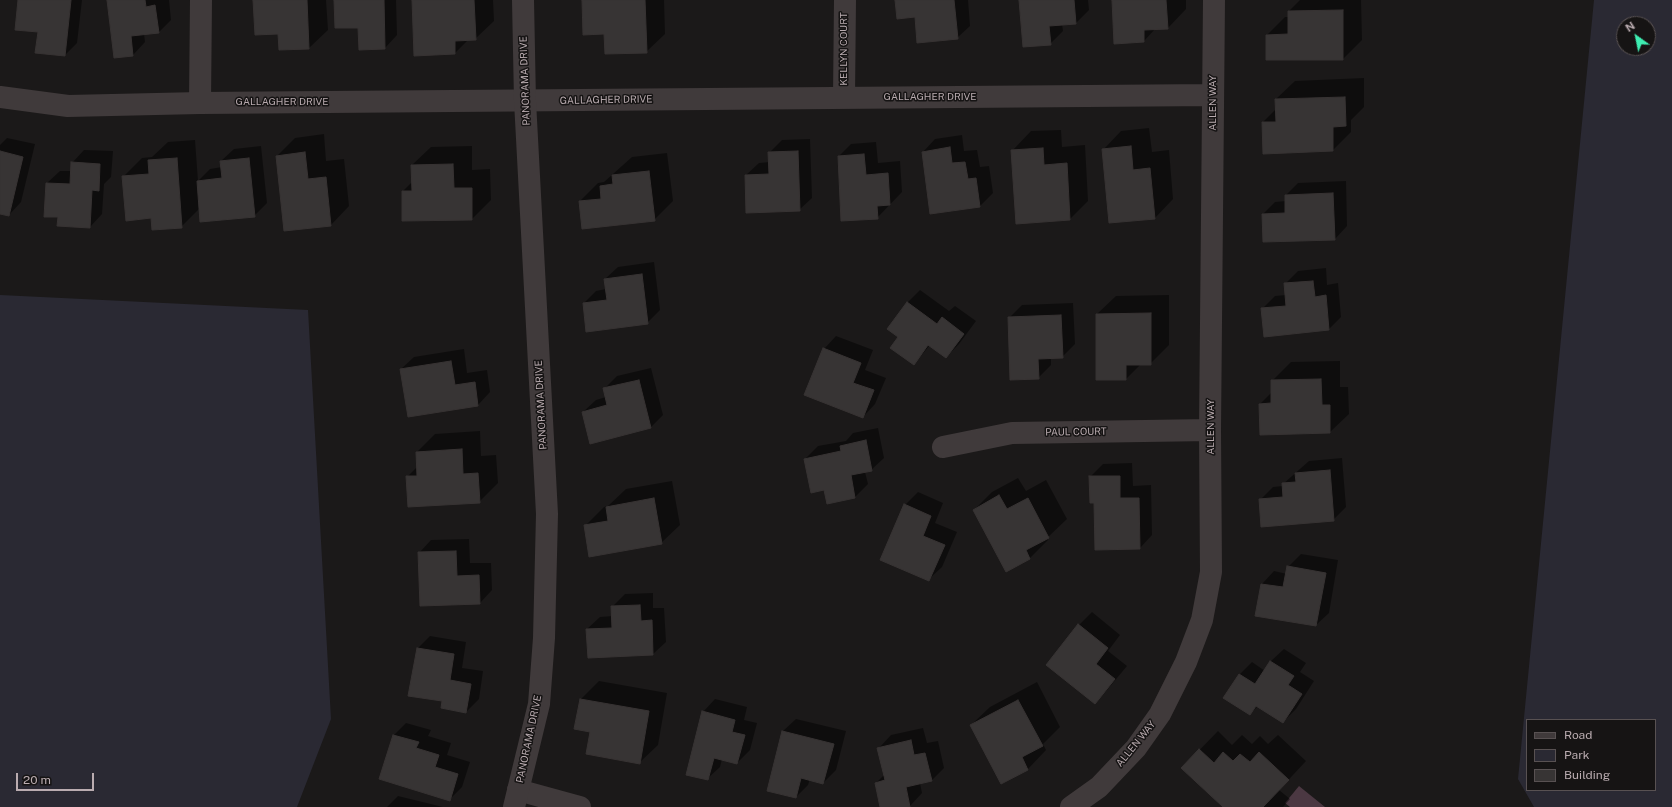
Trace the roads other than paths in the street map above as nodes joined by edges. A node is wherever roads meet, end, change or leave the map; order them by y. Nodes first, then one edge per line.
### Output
1 (201, 0) edge
2 (523, 0) edge
3 (844, 0) edge
4 (1214, 0) edge
5 (1213, 95) junction
6 (0, 97) edge
7 (844, 97) junction
8 (525, 101) junction
9 (200, 102) junction
10 (1210, 430) junction
11 (943, 446) dead end
12 (516, 798) edge
13 (580, 807) edge
14 (1071, 807) edge

1 - 9 street
2 - 8 street, PANORAMA DRIVE
3 - 7 street, KELLYN COURT
4 - 5 street, ALLEN WAY
5 - 7 street, GALLAGHER DRIVE
5 - 10 street, ALLEN WAY
6 - 9 street, GALLAGHER DRIVE
7 - 8 street, GALLAGHER DRIVE
8 - 9 street, GALLAGHER DRIVE
8 - 12 street, PANORAMA DRIVE
10 - 11 street, PAUL COURT
10 - 14 street, ALLEN WAY
12 - 13 street

